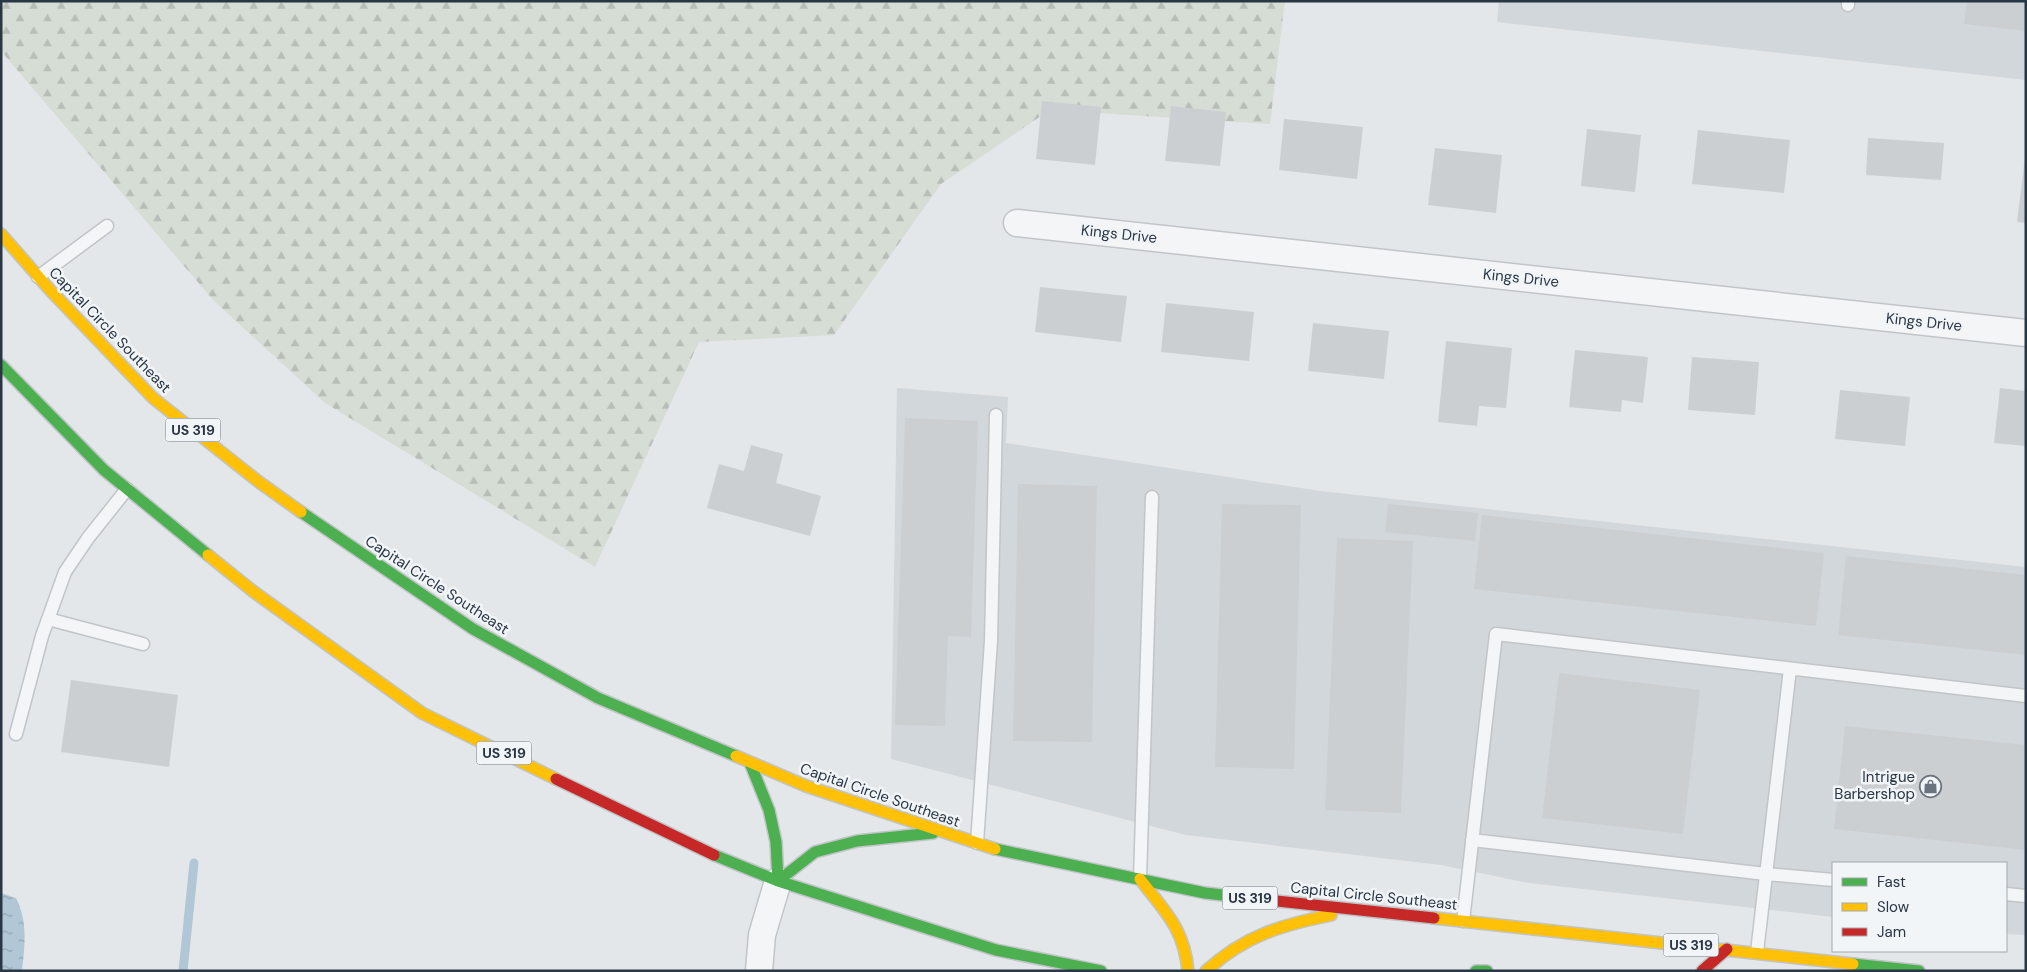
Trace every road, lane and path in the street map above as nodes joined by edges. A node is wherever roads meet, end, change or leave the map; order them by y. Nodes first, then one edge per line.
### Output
1 (1017, 223) dead end
2 (107, 226) dead end
3 (1, 234) edge
4 (38, 277) junction
5 (2026, 333) edge
6 (1, 364) edge
7 (996, 415) dead end
8 (127, 489) junction
9 (1152, 497) dead end
10 (48, 619) junction
11 (143, 644) dead end
12 (1790, 669) junction
13 (2026, 696) edge
14 (16, 734) dead end
15 (750, 763) junction
16 (942, 832) junction
17 (1472, 840) junction
18 (976, 844) junction
19 (1766, 874) junction
20 (1140, 879) junction
21 (1832, 880) edge
22 (778, 881) junction
23 (2007, 894) edge
24 (2026, 896) edge
25 (1362, 910) junction
26 (1463, 921) junction
27 (1727, 949) junction
28 (1757, 952) junction
29 (758, 971) edge
30 (1101, 971) edge
31 (1188, 971) edge
32 (1206, 971) edge
33 (1476, 971) edge
34 (1487, 971) edge
35 (1702, 971) edge
36 (1919, 971) edge

1 - 5 street, Kings Drive
2 - 4 lane
3 - 4 main road, Capital Circle Southeast / US 319
4 - 15 main road, Capital Circle Southeast / US 319
6 - 8 main road, US 319
7 - 18 lane
8 - 10 lane
8 - 22 main road, US 319
9 - 20 lane
10 - 11 lane
10 - 14 lane
12 - 13 lane
12 - 17 lane
12 - 19 lane
15 - 16 main road, Capital Circle Southeast / US 319
15 - 22 main road
16 - 18 main road, Capital Circle Southeast / US 319
16 - 22 main road
17 - 19 lane
17 - 26 lane
18 - 20 main road, Capital Circle Southeast / US 319
19 - 21 lane
19 - 28 lane
20 - 25 main road, Capital Circle Southeast / US 319
20 - 31 main road
22 - 29 street
22 - 30 main road, US 319
23 - 24 lane
25 - 26 main road, Capital Circle Southeast / US 319
25 - 32 main road
26 - 27 main road, Capital Circle Southeast / US 319
27 - 28 main road, Capital Circle Southeast / US 319
27 - 35 main road
28 - 36 main road, Capital Circle Southeast / US 319
33 - 34 main road

